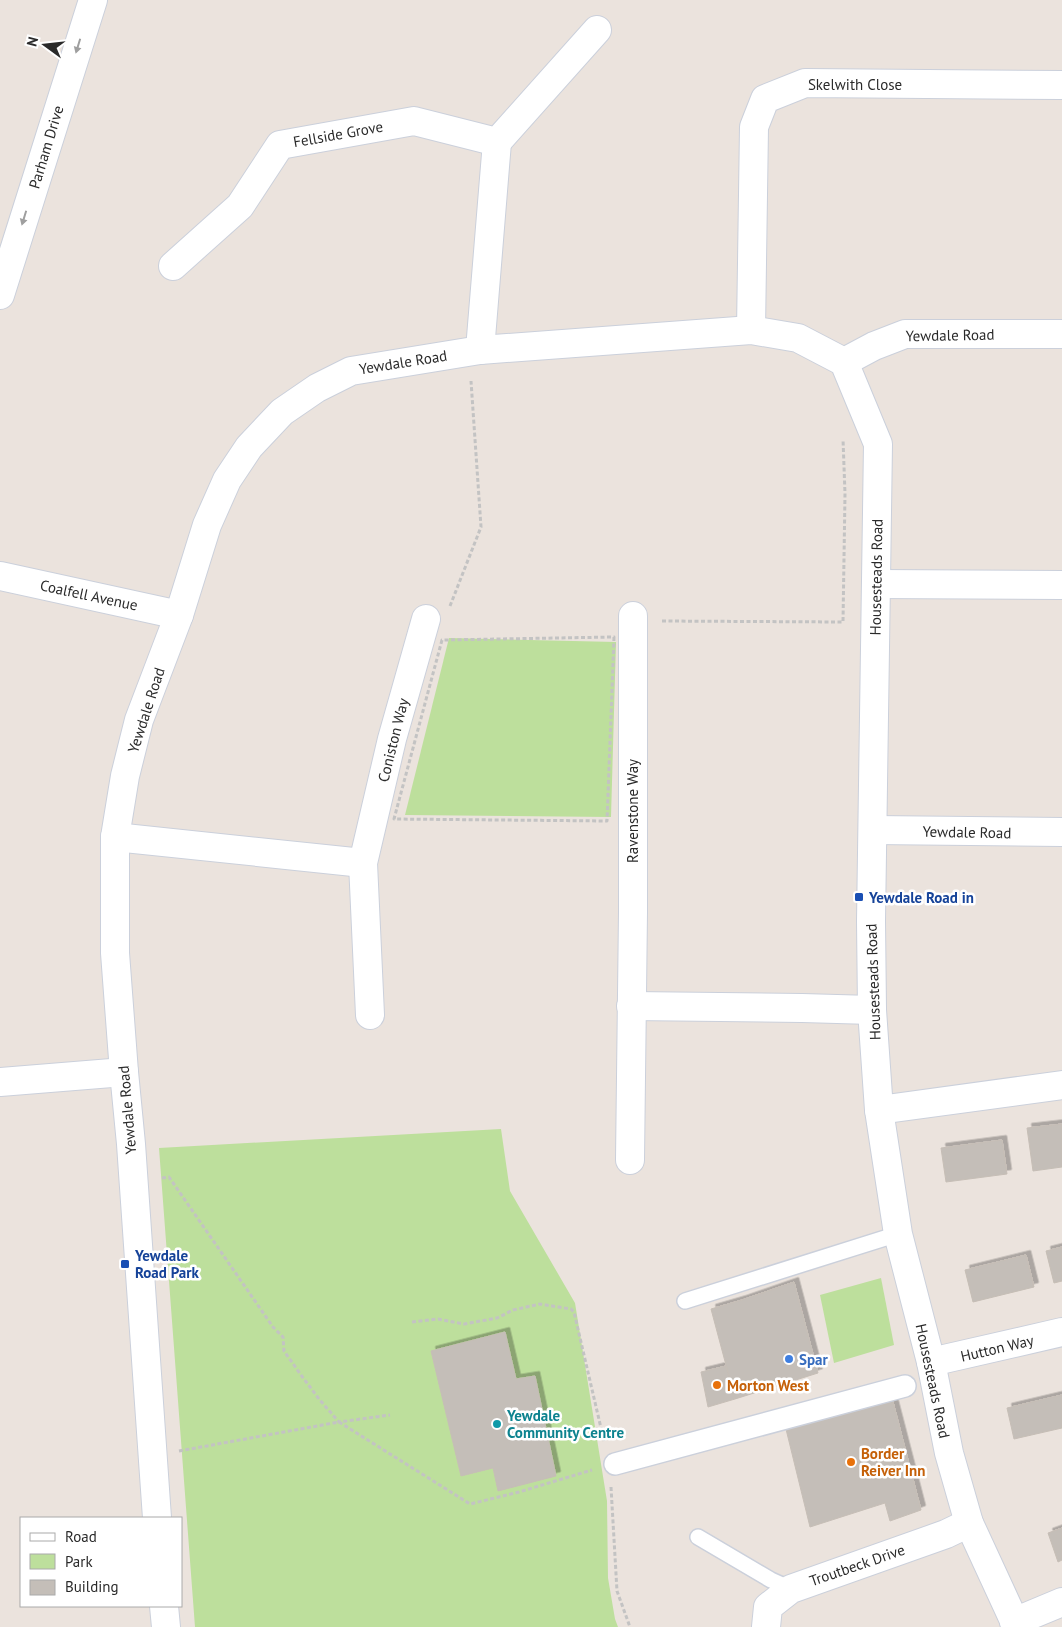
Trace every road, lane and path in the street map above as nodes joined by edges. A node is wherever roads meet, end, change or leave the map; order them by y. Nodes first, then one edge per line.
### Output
1 (93, 0) edge
2 (597, 30) dead end
3 (1062, 85) edge
4 (498, 142) junction
5 (173, 266) dead end
6 (0, 295) edge
7 (751, 330) junction
8 (1062, 334) edge
9 (480, 350) junction
10 (844, 362) junction
11 (480, 379) dead end
12 (843, 438) dead end
13 (0, 576) edge
14 (876, 584) junction
15 (1062, 585) edge
16 (178, 615) junction
17 (644, 618) joint
18 (439, 622) junction
19 (442, 640) junction
20 (873, 830) junction
21 (1062, 832) edge
22 (116, 837) junction
23 (363, 863) junction
24 (632, 1006) junction
25 (872, 1010) junction
26 (370, 1015) dead end
27 (124, 1072) junction
28 (0, 1082) edge
29 (1062, 1085) edge
30 (879, 1110) junction
31 (630, 1160) dead end
32 (158, 1178) dead end
33 (898, 1234) junction
34 (685, 1301) dead end
35 (412, 1322) dead end
36 (1062, 1332) edge
37 (931, 1362) junction
38 (905, 1386) dead end
39 (390, 1415) dead end
40 (339, 1422) junction
41 (178, 1451) dead end
42 (612, 1464) junction
43 (157, 1517) edge
44 (969, 1523) junction
45 (698, 1537) dead end
46 (791, 1589) junction
47 (1062, 1602) edge
48 (164, 1607) edge
49 (1015, 1624) edge
50 (166, 1627) edge
51 (630, 1627) edge
52 (766, 1627) edge

1 -> 6 street, Parham Drive
2 - 4 street
3 - 7 street, Skelwith Close
4 - 5 street, Fellside Grove
4 - 9 street
7 - 9 street, Yewdale Road
7 - 10 street
8 - 10 street, Yewdale Road
9 - 16 street, Yewdale Road
10 - 14 street, Housesteads Road
11 - 18 path
12 - 17 path
13 - 16 street, Coalfell Avenue
14 - 15 street
14 - 20 street, Housesteads Road
16 - 22 street, Yewdale Road
17 - 24 street, Ravenstone Way
18 - 19 path
18 - 23 street, Coniston Way
19 - 19 path
20 - 21 street, Yewdale Road
20 - 25 street, Housesteads Road
22 - 23 street
22 - 27 street, Yewdale Road
23 - 26 street, Coniston Way
24 - 25 street
24 - 31 street, Ravenstone Way
25 - 30 street, Housesteads Road
27 - 28 street
27 - 43 street, Yewdale Road
29 - 30 street
30 - 33 street, Housesteads Road
32 - 40 path
33 - 34 lane
33 - 37 street, Housesteads Road
35 - 42 path
36 - 37 street, Hutton Way
37 - 44 street, Housesteads Road
38 - 42 street
39 - 40 path
40 - 41 path
40 - 42 path
42 - 51 path
44 - 46 street, Troutbeck Drive
44 - 49 street, Housesteads Road
45 - 46 lane
46 - 52 street, Troutbeck Drive
47 - 49 street
48 - 50 street

